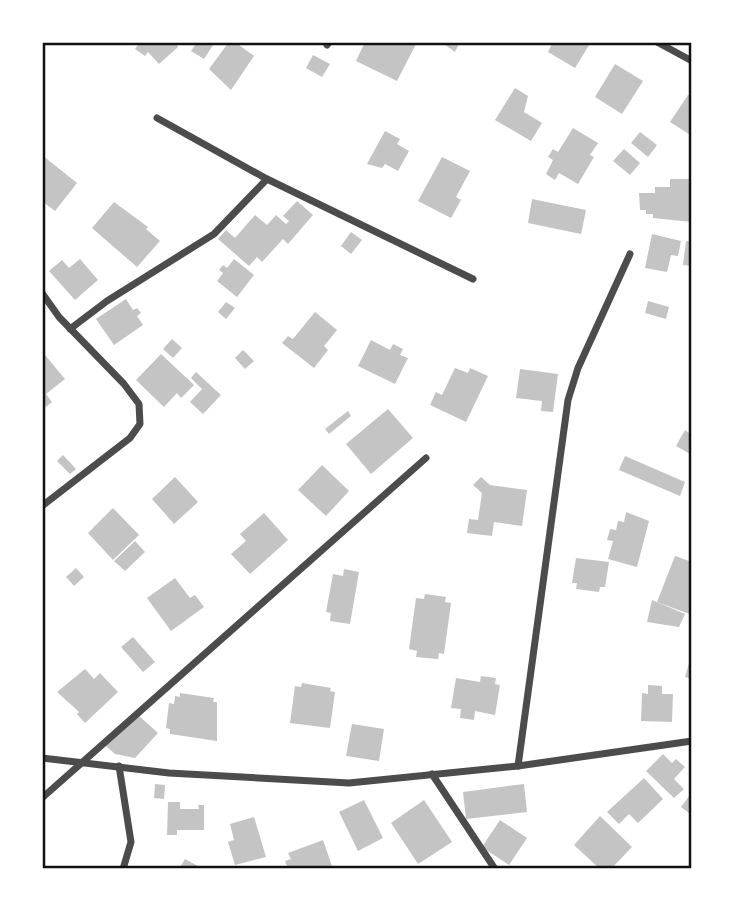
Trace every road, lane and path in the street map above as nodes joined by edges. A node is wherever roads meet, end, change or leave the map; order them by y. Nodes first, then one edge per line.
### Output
1 (657, 42) edge
2 (692, 61) edge
3 (157, 118) dead end
4 (267, 179) junction
5 (630, 254) dead end
6 (473, 279) dead end
7 (42, 293) edge
8 (70, 329) junction
9 (426, 458) dead end
10 (42, 506) edge
11 (692, 741) edge
12 (42, 758) edge
13 (78, 764) junction
14 (518, 765) junction
15 (119, 766) junction
16 (432, 774) junction
17 (42, 798) edge
18 (123, 869) edge
19 (495, 869) edge

1 - 2 street
3 - 4 street
4 - 6 street
4 - 8 street
5 - 14 street
7 - 8 street
8 - 10 street
9 - 13 street
11 - 14 street
12 - 13 street
13 - 15 street
13 - 17 street
14 - 16 street
15 - 16 street
15 - 18 street
16 - 19 street

